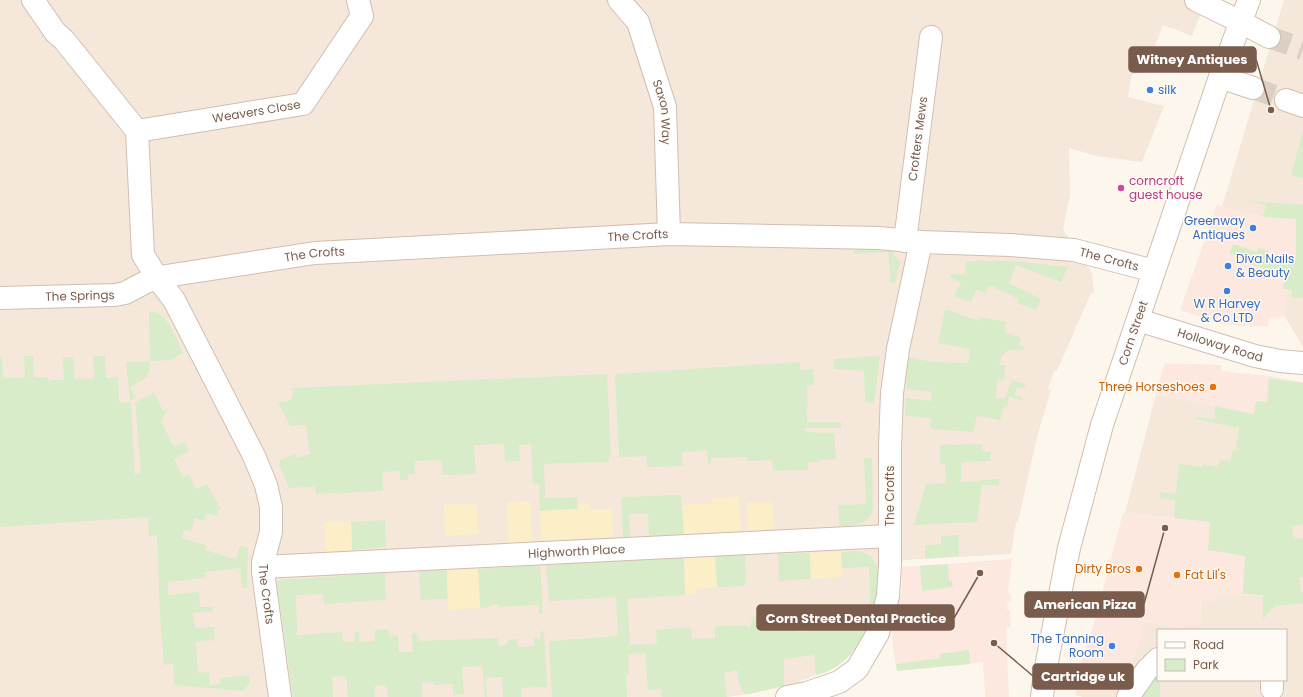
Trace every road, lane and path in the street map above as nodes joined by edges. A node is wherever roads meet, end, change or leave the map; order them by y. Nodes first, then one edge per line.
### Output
1 (33, 0) edge
2 (358, 0) edge
3 (619, 0) edge
4 (1196, 0) edge
5 (1249, 0) edge
6 (1241, 22) junction
7 (931, 37) dead end
8 (1270, 37) tunnel mouth
9 (1220, 77) junction
10 (1253, 88) tunnel mouth
11 (137, 131) junction
12 (670, 234) junction
13 (913, 241) junction
14 (1154, 271) junction
15 (158, 279) junction
16 (0, 298) edge
17 (1138, 320) junction
18 (1303, 363) edge
19 (890, 536) junction
20 (263, 567) junction
21 (1157, 660) edge
22 (841, 690) edge
23 (280, 697) edge
24 (787, 697) edge
25 (1042, 697) edge
26 (1128, 697) edge

1 - 11 street
2 - 11 street, Weavers Close
3 - 12 street, Saxon Way
4 - 6 street
5 - 6 street, Corn Street
6 - 8 street
6 - 9 street, Corn Street
7 - 13 street, Crofters Mews
9 - 10 street
9 - 14 street, Corn Street
11 - 15 street
12 - 13 street, The Crofts
12 - 15 street, The Crofts
13 - 14 street, The Crofts
13 - 19 street, The Crofts
14 - 17 street, Corn Street
15 - 16 street, The Springs
15 - 20 street, The Crofts
17 - 18 street, Holloway Road
17 - 25 street, Corn Street
19 - 20 street, Highworth Place
19 - 22 street, The Crofts
20 - 23 street, The Crofts
21 - 26 street
22 - 24 street, The Crofts

